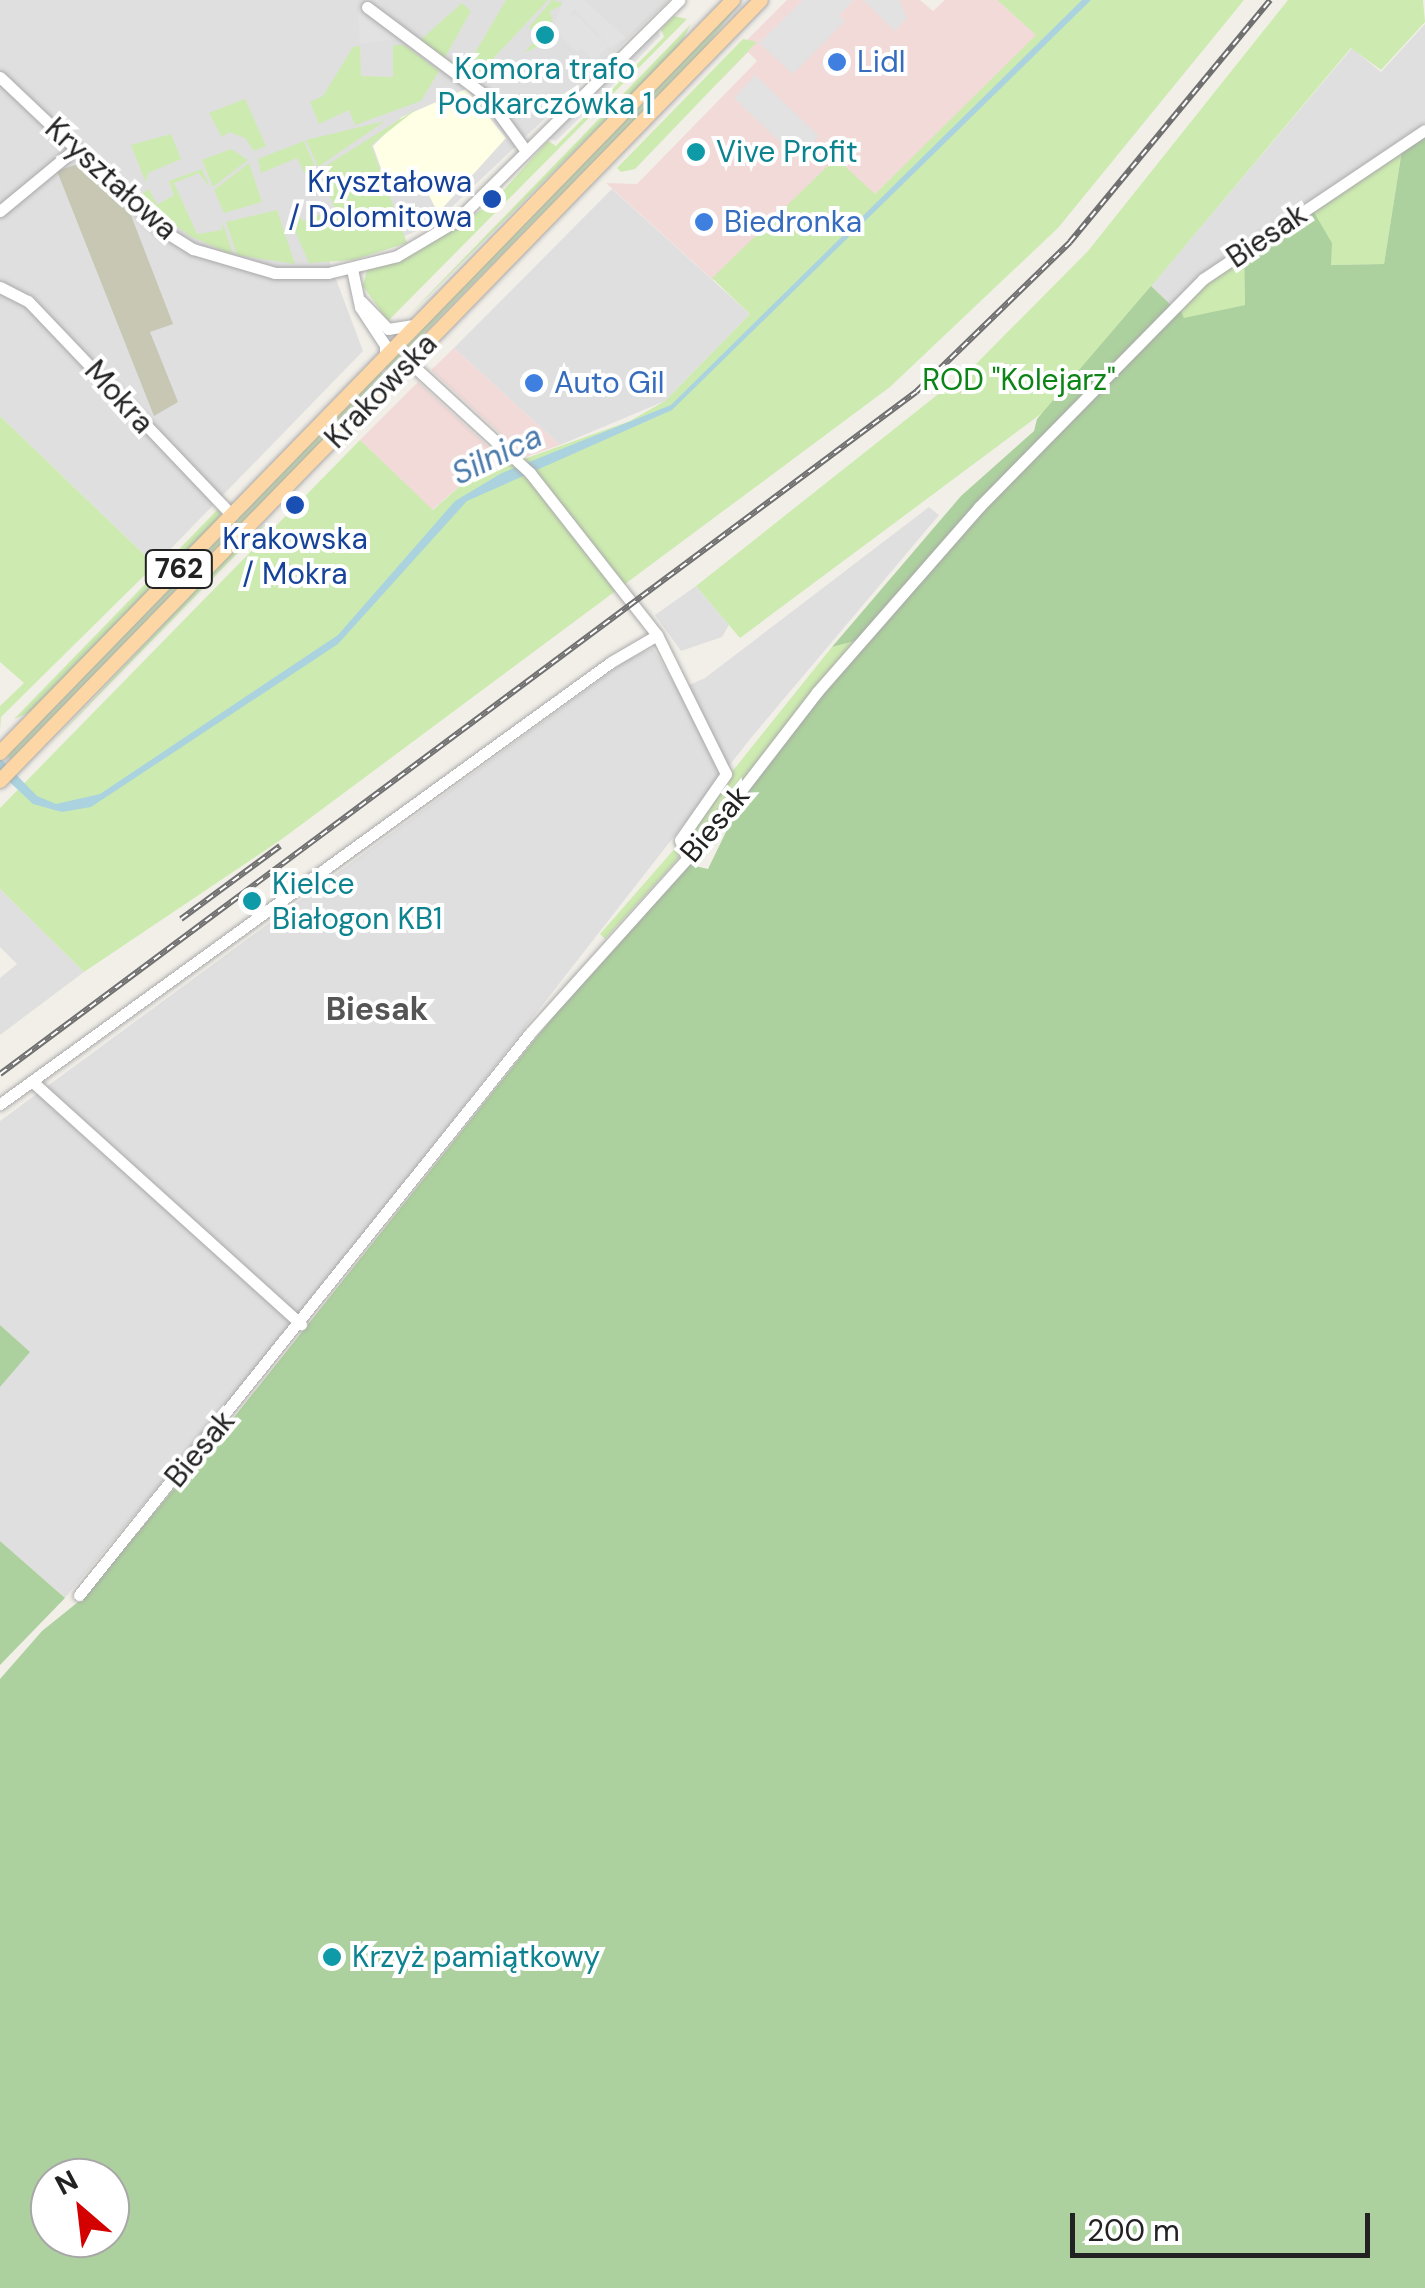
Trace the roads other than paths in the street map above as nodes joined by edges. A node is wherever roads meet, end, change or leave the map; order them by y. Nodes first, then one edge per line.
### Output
1 (679, 0) edge
2 (734, 0) edge
3 (761, 0) edge
4 (367, 6) dead end
5 (0, 77) edge
6 (1425, 130) edge
7 (75, 149) junction
8 (526, 152) junction
9 (0, 211) edge
10 (352, 269) junction
11 (0, 287) edge
12 (358, 298) junction
13 (419, 323) junction
14 (385, 358) junction
15 (409, 362) junction
16 (232, 515) junction
17 (658, 636) junction
18 (1, 752) edge
19 (0, 781) edge
20 (687, 858) junction
21 (34, 1082) junction
22 (0, 1104) edge
23 (301, 1324) junction
24 (78, 1595) dead end

1 - 8 street, Kryształowa
2 - 13 main road, Krakowska / 762
3 - 15 main road, Krakowska / 762
4 - 8 street
5 - 7 street, Kryształowa
6 - 20 street, Biesak
7 - 9 street
7 - 10 street, Kryształowa
8 - 10 street, Kryształowa
10 - 12 street
11 - 16 street, Mokra
12 - 13 street
12 - 14 street
13 - 14 main road, Krakowska / 762
14 - 16 main road, Krakowska / 762
15 - 17 street
15 - 19 main road, Krakowska / 762
16 - 18 main road, Krakowska / 762
17 - 20 street
17 - 21 street
20 - 23 street, Biesak
21 - 22 street
21 - 23 street
23 - 24 street, Biesak

